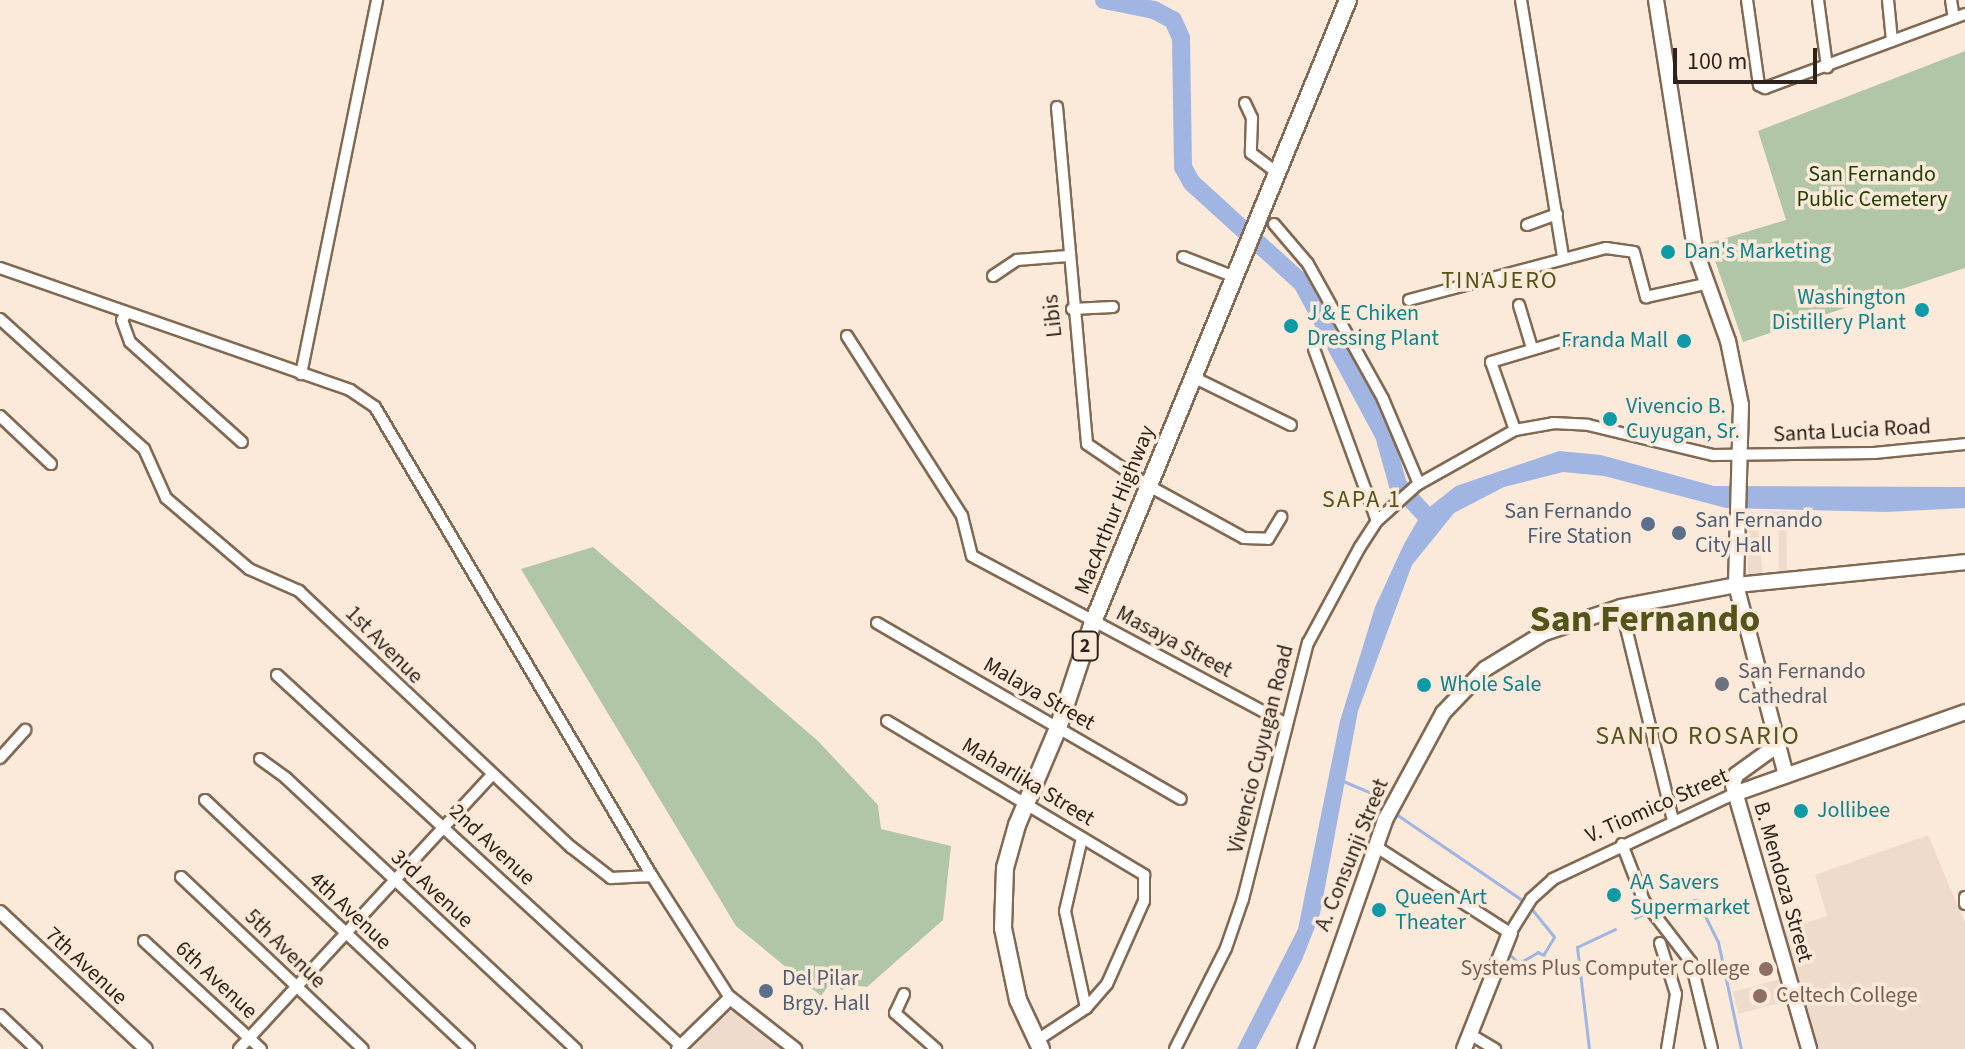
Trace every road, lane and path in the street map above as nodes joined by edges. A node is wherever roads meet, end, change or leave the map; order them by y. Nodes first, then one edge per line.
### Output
1 (377, 0) edge
2 (1348, 0) edge
3 (1521, 0) edge
4 (1656, 0) edge
5 (1747, 0) edge
6 (1818, 0) edge
7 (1888, 0) edge
8 (1951, 0) edge
9 (1960, 16) edge
10 (1892, 41) junction
11 (1827, 67) junction
12 (1245, 103) dead end
13 (1057, 107) dead end
14 (1276, 172) junction
15 (1557, 214) junction
16 (1274, 224) dead end
17 (1527, 225) dead end
18 (1068, 256) junction
19 (1563, 256) junction
20 (1183, 257) dead end
21 (0, 268) edge
22 (993, 276) dead end
23 (1235, 277) junction
24 (1705, 284) junction
25 (1409, 300) dead end
26 (1519, 305) dead end
27 (1113, 307) dead end
28 (1072, 309) junction
29 (126, 314) junction
30 (0, 319) edge
31 (847, 336) dead end
32 (1565, 340) dead end
33 (1532, 348) junction
34 (1314, 349) dead end
35 (301, 374) junction
36 (1193, 377) junction
37 (0, 416) edge
38 (1291, 425) dead end
39 (1515, 430) junction
40 (242, 442) dead end
41 (1965, 444) edge
42 (1741, 455) junction
43 (51, 464) dead end
44 (1418, 484) junction
45 (1149, 486) junction
46 (1281, 517) dead end
47 (1377, 521) junction
48 (1965, 562) edge
49 (1736, 585) junction
50 (1621, 607) junction
51 (1093, 622) junction
52 (877, 623) dead end
53 (277, 675) dead end
54 (1965, 712) edge
55 (887, 721) dead end
56 (1286, 724) junction
57 (1058, 728) junction
58 (25, 730) dead end
59 (1776, 746) junction
60 (0, 758) edge
61 (260, 759) dead end
62 (1786, 775) junction
63 (491, 776) junction
64 (1734, 794) junction
65 (1181, 799) dead end
66 (205, 800) dead end
67 (1025, 803) junction
68 (1673, 821) junction
69 (443, 827) junction
70 (1082, 838) junction
71 (1622, 844) junction
72 (1375, 846) junction
73 (652, 876) junction
74 (181, 877) dead end
75 (394, 882) junction
76 (1965, 897) edge
77 (1965, 904) edge
78 (0, 912) edge
79 (1510, 933) junction
80 (344, 934) junction
81 (144, 941) dead end
82 (1660, 943) dead end
83 (296, 987) junction
84 (1699, 990) junction
85 (904, 994) dead end
86 (1676, 994) junction
87 (730, 998) junction
88 (1086, 1008) junction
89 (0, 1015) edge
90 (1473, 1036) junction
91 (249, 1038) junction
92 (1038, 1045) edge
93 (679, 1048) edge
94 (36, 1049) edge
95 (146, 1049) edge
96 (239, 1049) edge
97 (261, 1049) edge
98 (363, 1049) edge
99 (469, 1049) edge
100 (576, 1049) edge
101 (795, 1049) edge
102 (936, 1049) edge
103 (1175, 1049) edge
104 (1305, 1049) edge
105 (1464, 1049) edge
106 (1495, 1049) edge
107 (1667, 1049) edge
108 (1712, 1049) edge
109 (1809, 1049) edge

1 - 35 street
2 - 14 highway, MacArthur Highway / 2
3 - 15 street
4 - 24 main road
5 - 11 street
6 - 11 street
7 - 10 street
8 - 9 street
9 - 10 street
10 - 11 street
12 - 14 street
13 - 18 street, Libis
14 - 23 highway, MacArthur Highway / 2
15 - 17 street
15 - 19 street
16 - 44 street
18 - 22 street
18 - 28 street, Libis
19 - 24 street
19 - 25 street
20 - 23 street
21 - 29 street
23 - 36 highway, MacArthur Highway / 2
24 - 42 main road
26 - 33 street
27 - 28 street
28 - 45 street, Libis
29 - 35 street
29 - 40 street
30 - 63 street, 1st Avenue
31 - 51 street, Masaya Street
32 - 33 street
33 - 39 street
34 - 47 street
35 - 73 street
36 - 38 street
36 - 45 highway, MacArthur Highway / 2
37 - 43 street
39 - 42 street, Vivencio Cuyugan Road
39 - 44 street, Vivencio Cuyugan Road
41 - 42 street, Santa Lucia Road
42 - 49 main road
44 - 47 street, Vivencio Cuyugan Road
45 - 46 street, Libis
45 - 51 highway, MacArthur Highway / 2
47 - 56 street, Vivencio Cuyugan Road
48 - 49 main road, A. Consunji Street
49 - 50 main road, A. Consunji Street
49 - 59 main road
50 - 68 street
50 - 72 main road, A. Consunji Street
51 - 56 street, Masaya Street
51 - 57 highway, MacArthur Highway / 2
52 - 57 street, Malaya Street
53 - 69 street, 2nd Avenue
54 - 62 main road, V. Tiomico Street
55 - 67 street, Maharlika Street
56 - 103 street, Vivencio Cuyugan Road
57 - 65 street, Malaya Street
57 - 67 highway, MacArthur Highway / 2
58 - 60 street
59 - 62 main road
59 - 64 main road, B. Mendoza Street
61 - 75 street, 3rd Avenue
62 - 64 main road, V. Tiomico Street
63 - 69 street
63 - 73 street, 1st Avenue
64 - 68 street, V. Tiomico Street
64 - 109 main road, B. Mendoza Street
66 - 80 street, 4th Avenue
67 - 70 street, Maharlika Street
67 - 92 highway, MacArthur Highway / 2
68 - 71 street, V. Tiomico Street
69 - 75 street
69 - 93 street, 2nd Avenue
70 - 88 street
70 - 88 street, Maharlika Street
71 - 79 street, V. Tiomico Street
71 - 84 street
72 - 79 street
72 - 104 main road, A. Consunji Street
73 - 87 street
74 - 83 street, 5th Avenue
75 - 80 street
75 - 100 street, 3rd Avenue
76 - 77 street
78 - 95 street, 7th Avenue
79 - 90 main road, V. Tiomico Street
80 - 83 street
80 - 99 street, 4th Avenue
81 - 91 street, 6th Avenue
82 - 86 street
83 - 91 street
83 - 98 street, 5th Avenue
84 - 86 street
84 - 108 street
85 - 102 street
86 - 107 street
87 - 93 street
87 - 101 street
88 - 92 street
89 - 94 street
90 - 105 main road, V. Tiomico Street
90 - 106 street
91 - 96 street
91 - 97 street, 6th Avenue

